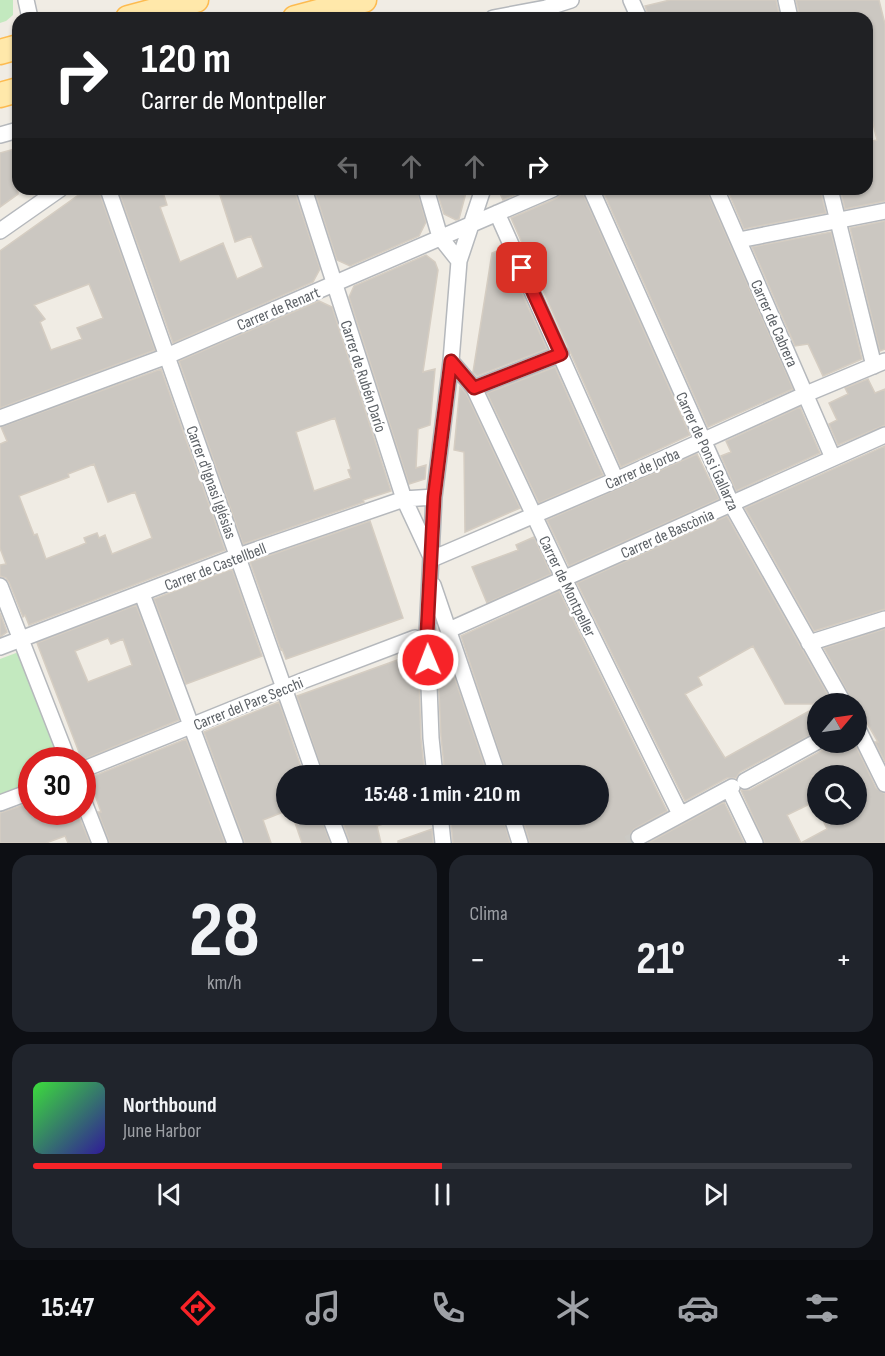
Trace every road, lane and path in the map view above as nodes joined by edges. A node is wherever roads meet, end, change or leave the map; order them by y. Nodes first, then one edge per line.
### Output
1 (196, 0) edge
2 (364, 0) edge
3 (571, 0) edge
4 (151, 12) edge
5 (318, 12) edge
6 (543, 12) edge
7 (51, 195) edge
8 (110, 195) edge
9 (306, 195) edge
10 (428, 195) edge
11 (481, 195) edge
12 (539, 195) edge
13 (594, 195) edge
14 (719, 195) edge
15 (832, 195) edge
16 (885, 211) edge
17 (497, 213) junction
18 (838, 220) junction
19 (473, 223) junction
20 (0, 231) edge
21 (440, 237) junction
22 (739, 240) junction
23 (459, 261) junction
24 (334, 283) junction
25 (561, 354) junction
26 (167, 356) junction
27 (451, 361) junction
28 (879, 364) edge
29 (474, 388) junction
30 (807, 394) junction
31 (0, 418) edge
32 (885, 435) edge
33 (703, 441) junction
34 (833, 458) junction
35 (616, 480) junction
36 (434, 497) junction
37 (404, 499) junction
38 (732, 505) junction
39 (535, 515) junction
40 (238, 556) junction
41 (432, 559) junction
42 (430, 579) junction
43 (564, 579) junction
44 (0, 585) edge
45 (142, 594) junction
46 (885, 619) edge
47 (449, 630) junction
48 (415, 638) dead end
49 (20, 639) junction
50 (809, 644) junction
51 (0, 647) edge
52 (284, 688) junction
53 (838, 693) edge
54 (192, 727) junction
55 (63, 747) edge
56 (807, 747) edge
57 (867, 747) edge
58 (96, 765) edge
59 (311, 765) edge
60 (434, 765) edge
61 (494, 765) edge
62 (885, 784) edge
63 (735, 786) junction
64 (18, 796) edge
65 (0, 803) edge
66 (680, 814) junction
67 (93, 825) edge
68 (333, 825) edge
69 (440, 825) edge
70 (514, 825) edge
71 (643, 838) edge
72 (441, 842) edge
73 (100, 843) edge
74 (235, 843) edge
75 (340, 843) edge
76 (520, 843) edge
77 (755, 843) edge

1 - 4 main road
2 - 5 main road
3 - 6 street
7 - 20 street
8 - 26 street, Carrer d'Ignasi Iglésias
9 - 24 street, Carrer de Rubén Darío
10 - 21 street
11 - 19 street
12 - 17 street, Carrer de Renart
13 - 33 street, Carrer de Pons i Gallarza
14 - 22 street, Carrer de Cabrera
15 - 18 street
16 - 18 street
17 - 19 street, Carrer de Renart
17 - 25 street
18 - 22 street
18 - 28 street
19 - 21 street, Carrer de Renart
19 - 23 street
21 - 23 street
21 - 24 street, Carrer de Renart
22 - 30 street, Carrer de Cabrera
23 - 27 street
24 - 26 street, Carrer de Renart
24 - 37 street, Carrer de Rubén Darío
25 - 29 street
25 - 35 street
26 - 31 street, Carrer de Renart
26 - 40 street, Carrer d'Ignasi Iglésias
27 - 29 street, Carrer de Montpeller
27 - 36 street
28 - 30 street, Carrer de Jorba
29 - 39 street, Carrer de Montpeller
30 - 33 street, Carrer de Jorba
30 - 34 street, Carrer de Cabrera
32 - 34 street, Carrer de Bascònia
33 - 35 street, Carrer de Jorba
33 - 38 street, Carrer de Pons i Gallarza
34 - 38 street, Carrer de Bascònia
35 - 39 street, Carrer de Jorba
36 - 37 street, Carrer de Castellbell
36 - 41 street
37 - 40 street, Carrer de Castellbell
37 - 41 street, Carrer de Rubén Darío
38 - 43 street, Carrer de Bascònia
38 - 50 street, Carrer de Pons i Gallarza
39 - 41 street, Carrer de Jorba
39 - 43 street, Carrer de Montpeller
40 - 45 street, Carrer de Castellbell
40 - 52 street, Carrer d'Ignasi Iglésias
41 - 42 street
42 - 47 street
42 - 60 street
43 - 47 street, Carrer de Bascònia
43 - 66 street, Carrer de Montpeller
44 - 49 street
45 - 49 street, Carrer de Castellbell
45 - 54 street
46 - 50 street
47 - 61 street
48 - 52 street, Carrer del Pare Secchi
49 - 51 street, Carrer de Castellbell
49 - 55 street
50 - 53 street, Carrer de Pons i Gallarza
52 - 54 street, Carrer del Pare Secchi
52 - 59 street, Carrer d'Ignasi Iglésias
54 - 58 street, Carrer del Pare Secchi
54 - 74 street
56 - 63 street
57 - 62 street
63 - 66 street
63 - 77 street
64 - 65 street
66 - 71 street
67 - 73 street
68 - 75 street
69 - 72 street
70 - 76 street

